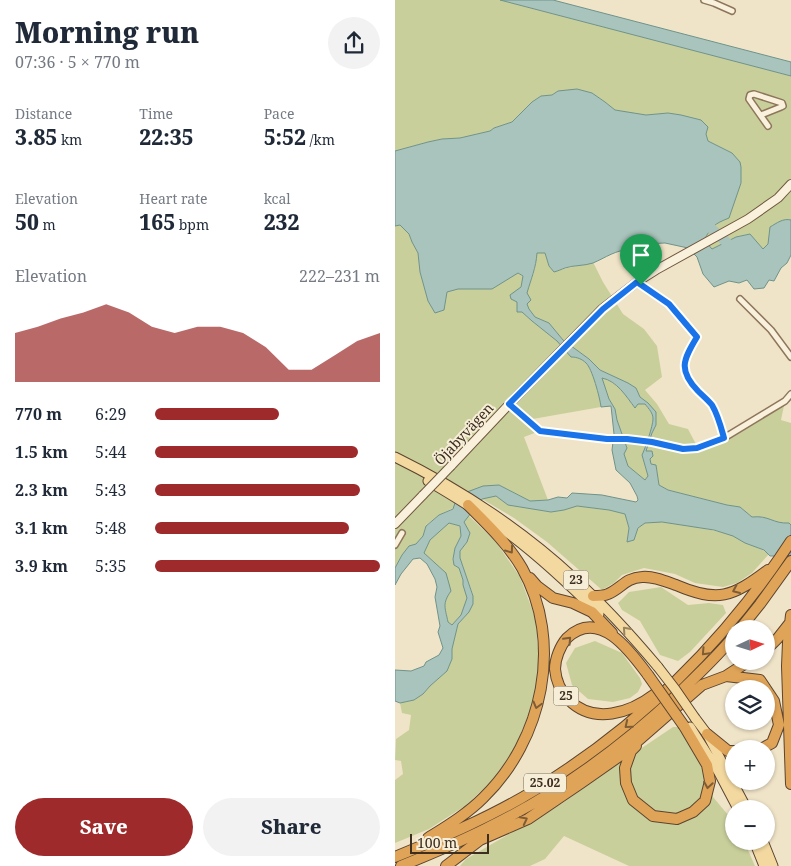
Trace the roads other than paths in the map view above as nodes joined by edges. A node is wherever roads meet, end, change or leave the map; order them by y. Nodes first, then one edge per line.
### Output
1 (704, 0) edge
2 (714, 1) edge
3 (733, 11) dead end
4 (761, 115) junction
5 (768, 126) dead end
6 (791, 184) edge
7 (637, 282) junction
8 (740, 299) dead end
9 (791, 357) edge
10 (791, 394) edge
11 (509, 404) junction
12 (724, 438) junction
13 (395, 457) edge
14 (395, 463) edge
15 (458, 495) junction
16 (468, 505) joint
17 (479, 511) junction
18 (395, 524) edge
19 (401, 532) dead end
20 (791, 541) edge
21 (395, 545) edge
22 (778, 561) junction
23 (791, 561) edge
24 (523, 570) junction
25 (593, 596) junction
26 (790, 619) edge
27 (747, 620) edge
28 (775, 641) edge
29 (623, 643) junction
30 (725, 646) edge
31 (735, 670) edge
32 (652, 671) junction
33 (726, 676) junction
34 (760, 680) edge
35 (677, 681) junction
36 (775, 706) edge
37 (688, 724) junction
38 (707, 734) junction
39 (645, 735) junction
40 (773, 740) edge
41 (725, 748) edge
42 (704, 749) joint
43 (791, 784) edge
44 (733, 800) edge
45 (742, 800) edge
46 (758, 850) edge
47 (767, 850) edge
48 (395, 857) edge
49 (401, 866) edge
50 (446, 866) edge
51 (764, 866) edge
52 (773, 866) edge

1 - 2 street
2 - 3 street
4 - 4 street
4 - 5 street
6 - 7 street, Öjabyvägen
7 - 11 street, Öjabyvägen
7 - 12 street
8 - 9 street
10 - 12 street
11 - 12 street
11 - 18 street, Öjabyvägen, bridge
13 - 15 main road, 23
14 - 15 main road, 23
15 - 16 main road, 23
15 - 17 main road, 23
16 - 17 highway
17 -> 24 highway
17 - 25 main road, 23
17 - 29 main road, 23
19 - 21 street
20 - 22 highway, 25
22 -> 25 highway
22 -> 35 highway, 25
23 - 27 highway
24 - 29 highway
24 -> 48 highway
32 -> 25 main road, 23
26 - 28 highway
26 - 43 highway
29 - 32 highway
35 -> 29 highway, 25
30 - 49 highway, 25.02
31 - 33 highway
32 - 37 highway, bridge
32 - 37 main road
33 - 34 highway
33 - 39 highway
35 -> 48 highway, 25.02
36 - 40 highway
37 - 38 main road
37 -> 39 highway
37 - 42 highway
38 - 41 highway
38 - 45 main road
50 -> 39 highway
42 - 44 main road
46 - 51 main road
47 - 52 main road

